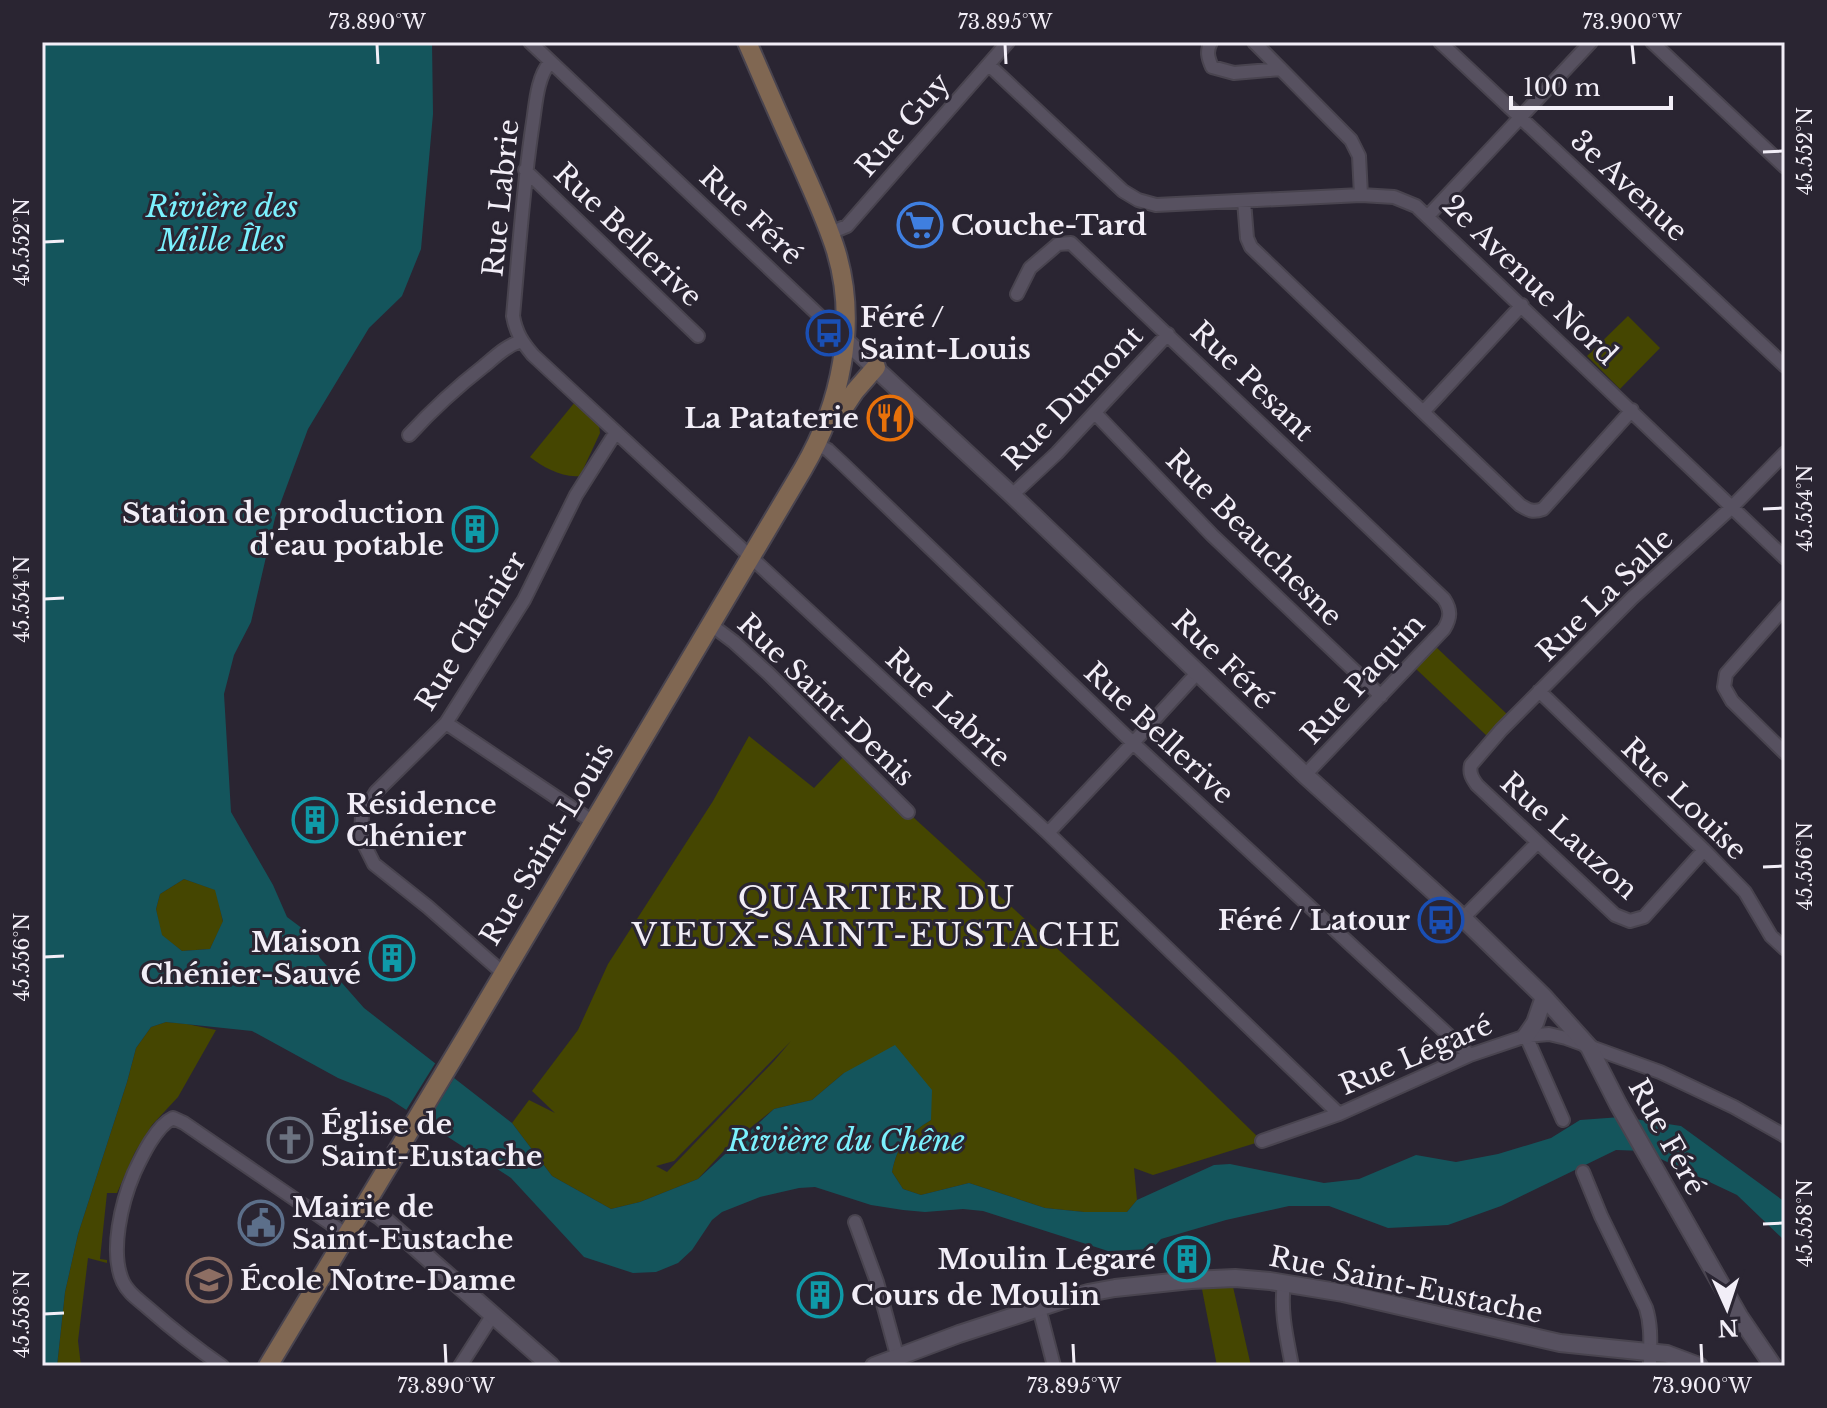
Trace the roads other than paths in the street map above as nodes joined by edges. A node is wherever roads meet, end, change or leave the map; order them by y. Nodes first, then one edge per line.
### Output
1 (530, 42) edge
2 (747, 42) edge
3 (1008, 42) edge
4 (1211, 42) edge
5 (1254, 42) edge
6 (1440, 42) edge
7 (1591, 42) edge
8 (1652, 42) edge
9 (550, 62) junction
10 (989, 65) junction
11 (1281, 69) junction
12 (1519, 117) junction
13 (1785, 167) edge
14 (525, 170) junction
15 (1361, 195) junction
16 (1244, 201) junction
17 (1428, 216) junction
18 (830, 233) junction
19 (1017, 294) dead end
20 (1522, 305) junction
21 (1168, 334) junction
22 (698, 336) dead end
23 (844, 339) junction
24 (521, 341) junction
25 (1785, 366) edge
26 (876, 367) junction
27 (1632, 410) junction
28 (1424, 411) junction
29 (1095, 413) junction
30 (827, 420) junction
31 (616, 432) junction
32 (409, 435) dead end
33 (816, 444) junction
34 (1785, 453) edge
35 (1012, 495) junction
36 (1731, 508) junction
37 (750, 556) junction
38 (1785, 558) edge
39 (1785, 607) edge
40 (1450, 614) joint
41 (710, 624) junction
42 (1198, 672) junction
43 (1539, 691) junction
44 (1381, 696) junction
45 (446, 723) junction
46 (1133, 743) junction
47 (1785, 753) edge
48 (1305, 775) junction
49 (1472, 778) joint
50 (908, 812) dead end
51 (593, 822) junction
52 (1048, 833) junction
53 (1537, 843) junction
54 (1704, 850) junction
55 (1463, 918) junction
56 (1785, 949) edge
57 (503, 973) junction
58 (1544, 997) junction
59 (1526, 1036) junction
60 (1589, 1047) junction
61 (1470, 1055) junction
62 (1339, 1114) junction
63 (1563, 1120) dead end
64 (1785, 1136) edge
65 (1262, 1141) dead end
66 (1583, 1172) dead end
67 (364, 1206) junction
68 (855, 1222) dead end
69 (347, 1235) junction
70 (1284, 1283) junction
71 (1039, 1308) junction
72 (492, 1316) junction
73 (898, 1359) junction
74 (1650, 1359) edge
75 (222, 1366) edge
76 (268, 1366) edge
77 (460, 1366) edge
78 (551, 1366) edge
79 (874, 1366) edge
80 (1054, 1366) edge
81 (1292, 1366) edge
82 (1699, 1366) edge
83 (1773, 1366) edge

1 - 9 street, Rue Féré
2 - 18 main road, Rue Saint-Louis
3 - 10 street, Rue Guy
4 - 11 street
5 - 11 street
6 - 12 street, 3e Avenue
7 - 12 street
8 - 13 street
9 - 14 street, Rue Labrie
9 - 23 street, Rue Féré
10 - 16 street, 2e Avenue Nord
10 - 18 street, Rue Guy
11 - 15 street
12 - 17 street
12 - 25 street, 3e Avenue
14 - 22 street, Rue Bellerive
14 - 24 street, Rue Labrie
15 - 16 street, 2e Avenue Nord
15 - 17 street, 2e Avenue Nord
16 - 28 street
17 - 20 street, 2e Avenue Nord
18 - 23 main road, Rue Saint-Louis
19 - 21 street, Rue Pesant
20 - 27 street, 2e Avenue Nord
20 - 28 street
21 - 29 street, Rue Dumont
21 - 40 street, Rue Pesant
23 - 26 street, Rue Féré
23 - 30 main road, Rue Saint-Louis
24 - 31 street, Rue Labrie
24 - 32 street
26 - 30 main road
26 - 35 street, Rue Féré
27 - 28 street
27 - 36 street, 2e Avenue Nord
29 - 35 street, Rue Dumont
29 - 44 street, Rue Beauchesne
30 - 33 main road, Rue Saint-Louis
31 - 37 street, Rue Labrie
31 - 45 street, Rue Chénier
33 - 37 main road, Rue Saint-Louis
33 - 46 street, Rue Bellerive
34 - 36 street, Rue La Salle
35 - 42 street, Rue Féré
36 - 38 street, 2e Avenue Nord
36 - 43 street, Rue La Salle
37 - 41 main road, Rue Saint-Louis
37 - 52 street, Rue Labrie
39 - 47 street
40 - 44 street, Rue Paquin
41 - 50 street, Rue Saint-Denis
41 - 51 main road, Rue Saint-Louis
42 - 46 street
42 - 48 street, Rue Féré
43 - 49 street, Rue La Salle
43 - 54 street, Rue Louise
44 - 48 street, Rue Paquin
45 - 51 street
45 - 57 street, Rue Chénier
46 - 52 street
46 - 61 street, Rue Bellerive
48 - 55 street, Rue Féré
49 - 53 street, Rue Lauzon
51 - 57 main road, Rue Saint-Louis
52 - 62 street, Rue Labrie
53 - 54 street, Rue Lauzon
53 - 55 street
54 - 56 street, Rue Louise
55 - 58 street, Rue Féré
57 - 67 main road, Rue Saint-Louis
58 - 59 street
58 - 60 street, Rue Féré
59 - 60 street, Rue Légaré
59 - 61 street, Rue Légaré
59 - 63 street
60 - 64 street, Rue Légaré
60 - 83 street, Rue Féré
61 - 62 street, Rue Légaré
62 - 65 street, Rue Légaré
66 - 74 street
67 - 69 main road, Rue Saint-Louis
67 - 72 street
68 - 73 street
69 - 75 street
69 - 76 main road, Rue Saint-Louis
70 - 71 street, Rue Saint-Eustache
70 - 74 street, Rue Saint-Eustache
70 - 81 street
71 - 73 street, Rue Saint-Eustache
71 - 80 street
72 - 77 street
72 - 78 street
73 - 79 street, Rue Saint-Eustache
74 - 82 street, Rue Saint-Eustache

